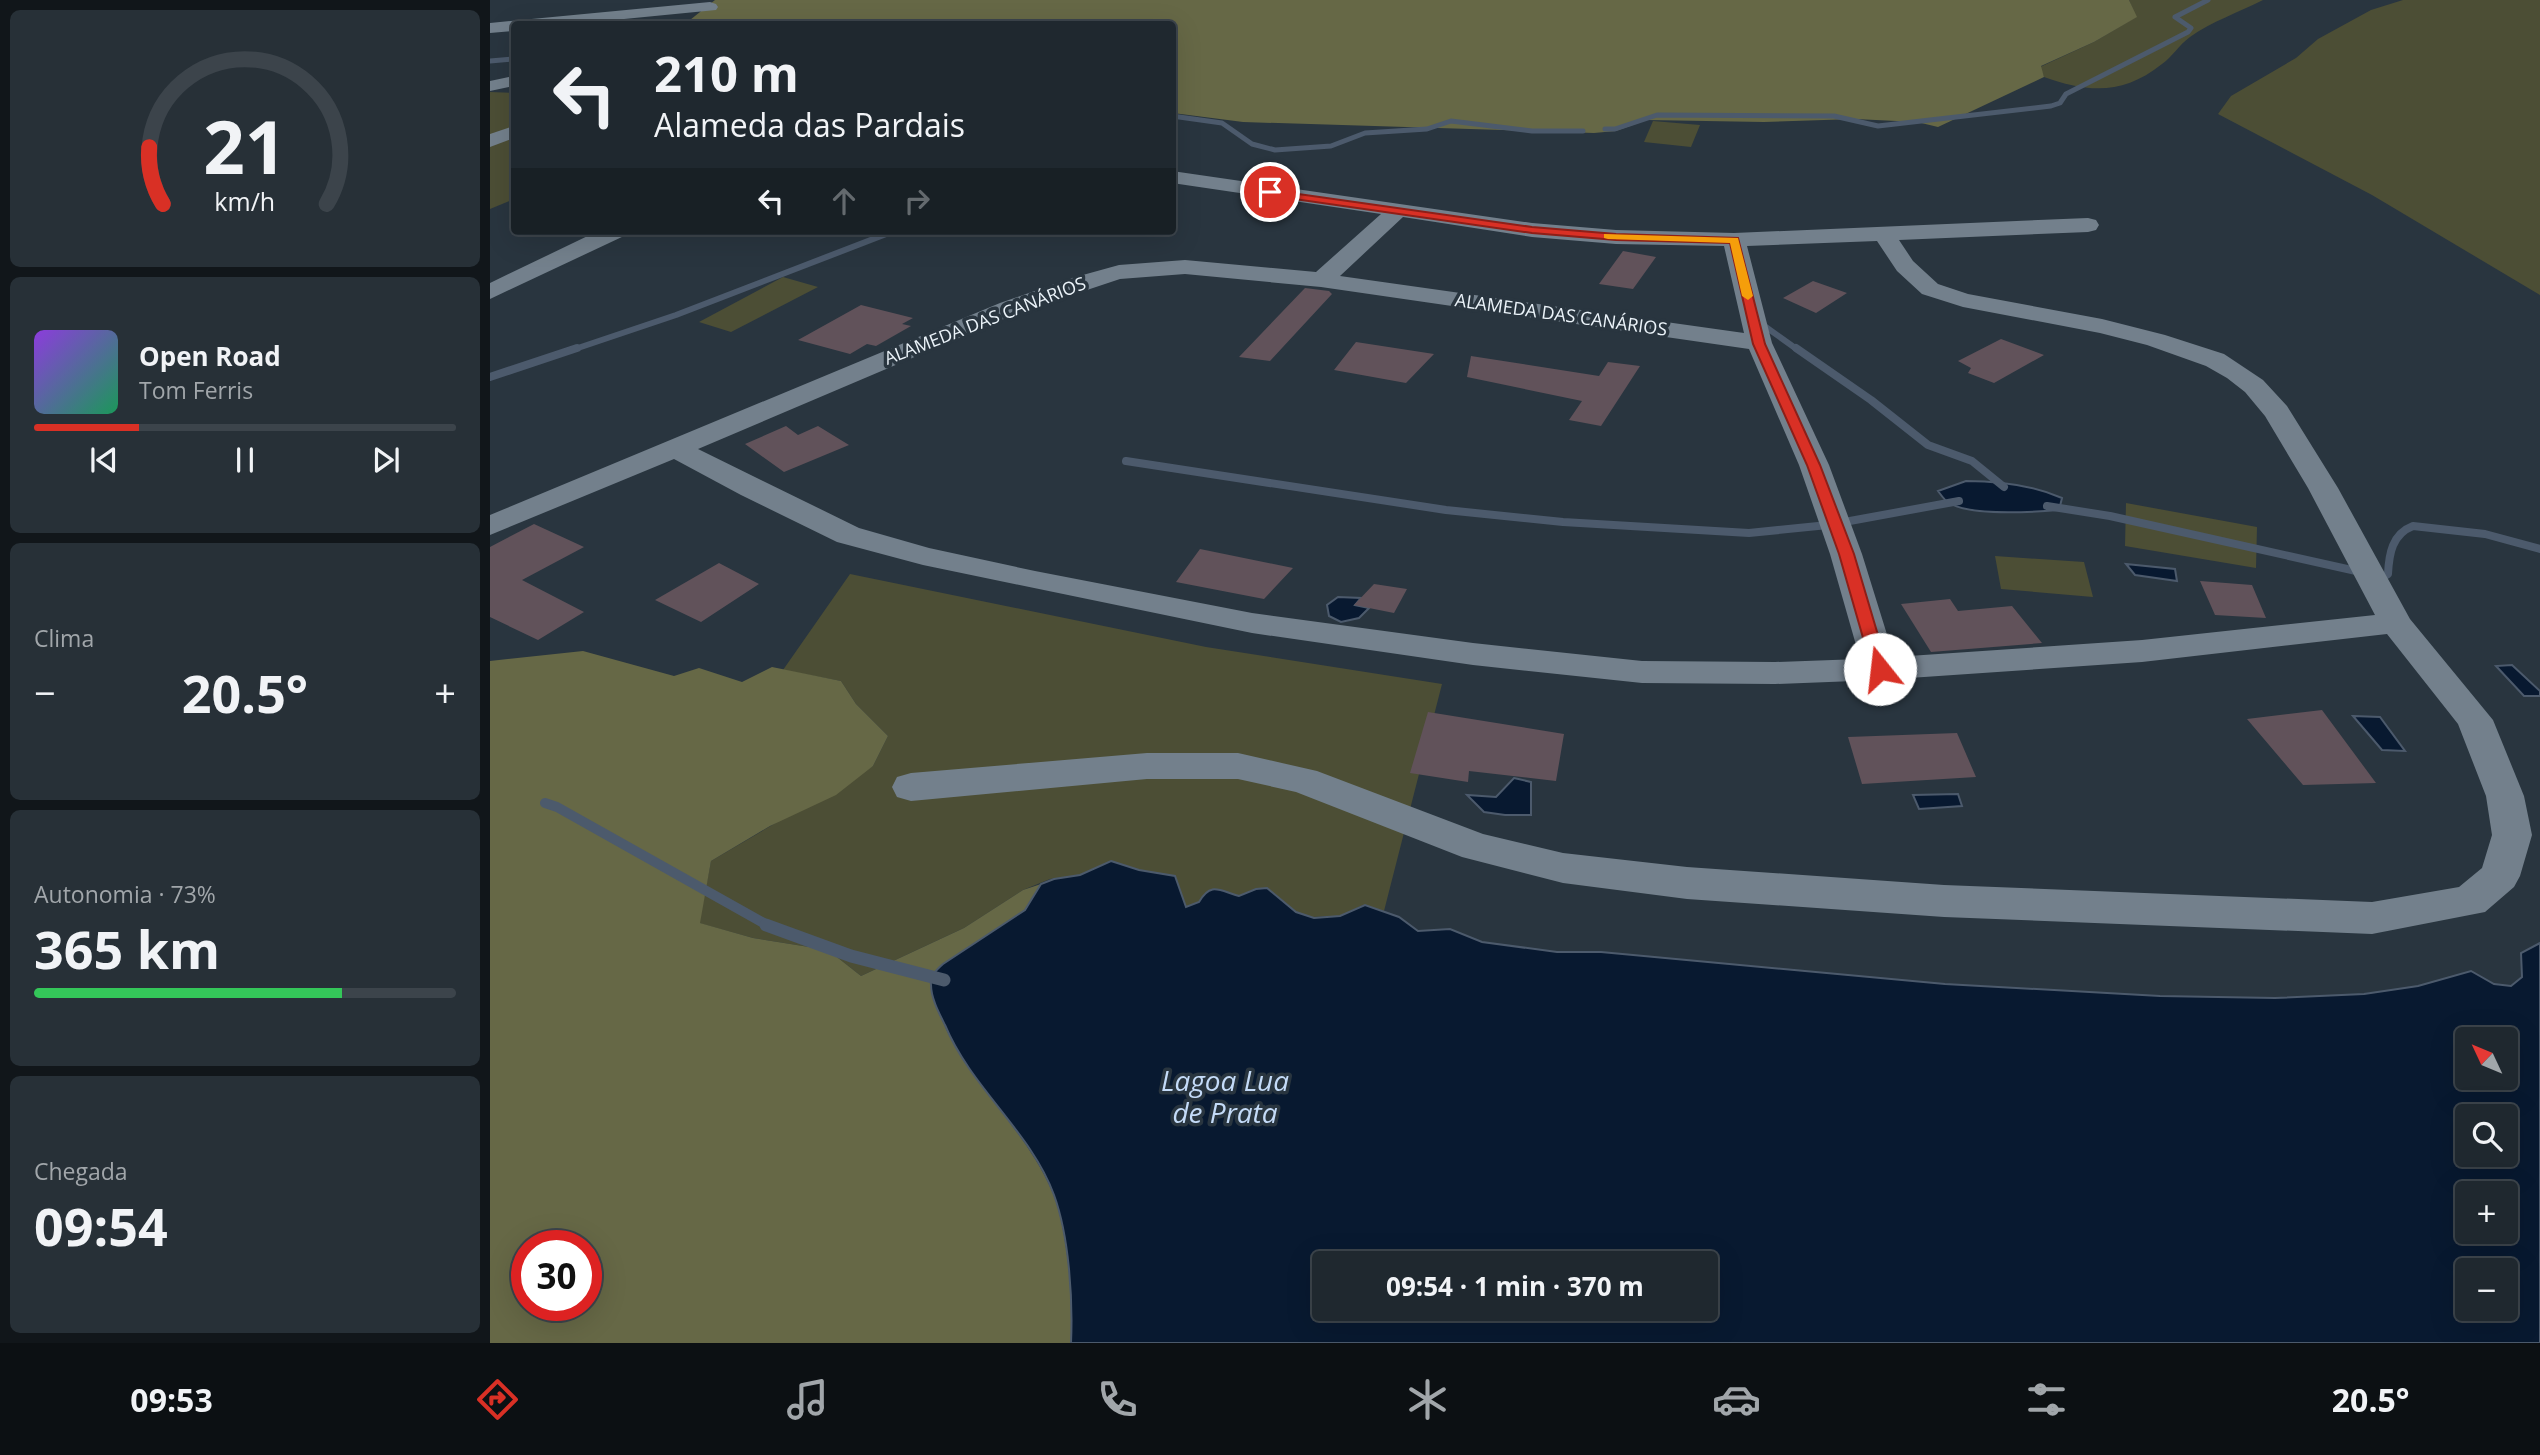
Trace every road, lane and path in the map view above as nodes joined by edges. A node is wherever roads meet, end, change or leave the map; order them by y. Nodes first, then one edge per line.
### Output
1 (715, 3) edge
2 (553, 21) edge
3 (689, 21) edge
4 (511, 26) edge
5 (490, 28) edge
6 (490, 80) edge
7 (511, 81) edge
8 (511, 82) edge
9 (490, 86) edge
10 (511, 133) edge
11 (490, 141) edge
12 (1176, 178) edge
13 (1396, 212) junction
14 (2088, 225) dead end
15 (1883, 233) junction
16 (608, 235) edge
17 (1734, 240) junction
18 (1321, 280) junction
19 (490, 292) edge
20 (1759, 344) junction
21 (676, 449) junction
22 (490, 526) edge
23 (2396, 623) junction
24 (1880, 669) junction
25 (911, 787) dead end

1 - 2 street
1 - 3 street
4 - 5 street
6 - 7 street
8 - 9 street
10 - 11 street
12 - 13 street
13 - 17 street
13 - 18 street
14 - 15 street
15 - 17 street
15 - 23 street
16 - 19 street
17 - 20 street
18 - 20 street, ALAMEDA DAS CANÁRIOS
18 - 21 street, ALAMEDA DAS CANÁRIOS
20 - 24 street
21 - 22 street, ALAMEDA DAS CANÁRIOS
21 - 24 street
23 - 24 street
23 - 25 street

